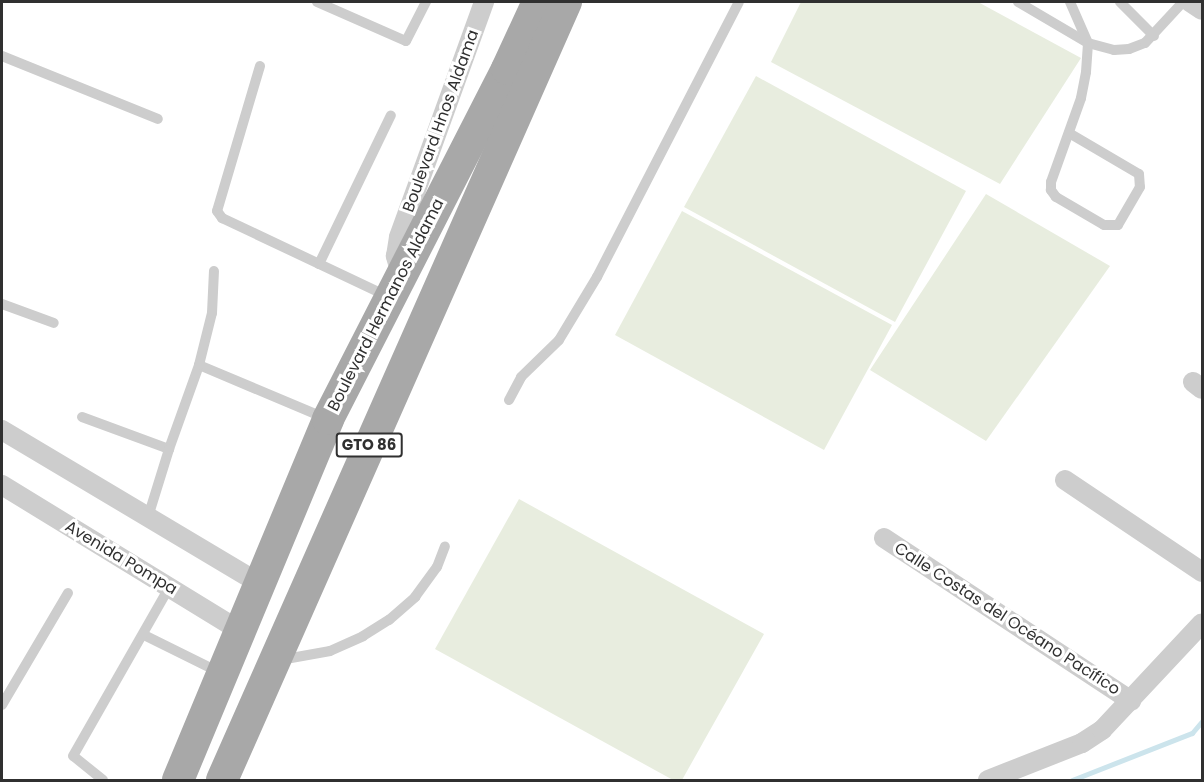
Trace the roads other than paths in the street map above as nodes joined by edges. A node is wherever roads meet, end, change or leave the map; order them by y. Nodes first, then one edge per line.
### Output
1 (317, 2) edge
2 (426, 2) edge
3 (480, 2) edge
4 (538, 2) edge
5 (566, 2) edge
6 (583, 2) edge
7 (739, 2) edge
8 (1018, 2) edge
9 (1070, 2) edge
10 (1120, 2) edge
11 (1183, 2) edge
12 (1190, 2) edge
13 (1203, 10) edge
14 (1154, 36) junction
15 (1088, 43) junction
16 (2, 56) edge
17 (260, 66) dead end
18 (519, 111) junction
19 (391, 115) dead end
20 (158, 119) dead end
21 (1069, 133) junction
22 (319, 264) junction
23 (214, 271) dead end
24 (396, 286) junction
25 (2, 304) edge
26 (54, 323) dead end
27 (199, 365) junction
28 (509, 400) dead end
29 (82, 417) dead end
30 (328, 419) junction
31 (2, 430) edge
32 (169, 449) junction
33 (1065, 480) dead end
34 (2, 485) edge
35 (148, 517) junction
36 (884, 538) dead end
37 (445, 546) dead end
38 (1203, 572) edge
39 (169, 588) junction
40 (68, 593) dead end
41 (250, 607) junction
42 (290, 623) junction
43 (1203, 623) edge
44 (144, 635) junction
45 (274, 661) junction
46 (222, 674) junction
47 (1131, 700) junction
48 (2, 705) edge
49 (103, 780) edge
50 (178, 780) edge
51 (222, 780) edge
52 (988, 780) edge

1 - 2 lane
3 - 24 street, Boulevard Hnos Aldama
4 - 24 main road, Boulevard Hermanos Aldama / GTO 86
5 - 18 main road, GTO 86
6 - 18 street
7 - 28 lane
8 - 15 lane
9 - 15 lane
10 - 14 lane
11 - 14 lane
12 - 13 street
14 - 15 lane
15 - 21 lane
16 - 20 lane
17 - 22 lane
18 - 42 main road, GTO 86
19 - 22 lane
21 - 21 lane
22 - 24 lane
23 - 27 lane
24 - 30 main road, Boulevard Hermanos Aldama / GTO 86
25 - 26 lane
27 - 30 lane
27 - 32 lane
29 - 32 lane
30 - 41 main road, Boulevard Hermanos Aldama / GTO 86
31 - 35 street
32 - 35 lane
33 - 38 street
34 - 39 street, Avenida Pompa
35 - 41 street
36 - 47 street, Calle Costas del Océano Pacífico
37 - 45 lane
39 - 41 street, Avenida Pompa
39 - 44 lane
40 - 48 lane
41 - 42 main road
41 - 46 main road, Boulevard Hermanos Aldama / GTO 86
42 - 45 main road, GTO 86
43 - 47 street
44 - 46 lane
44 - 49 lane
45 - 51 main road, GTO 86
46 - 50 main road, Boulevard Hermanos Aldama / GTO 86
47 - 52 street

